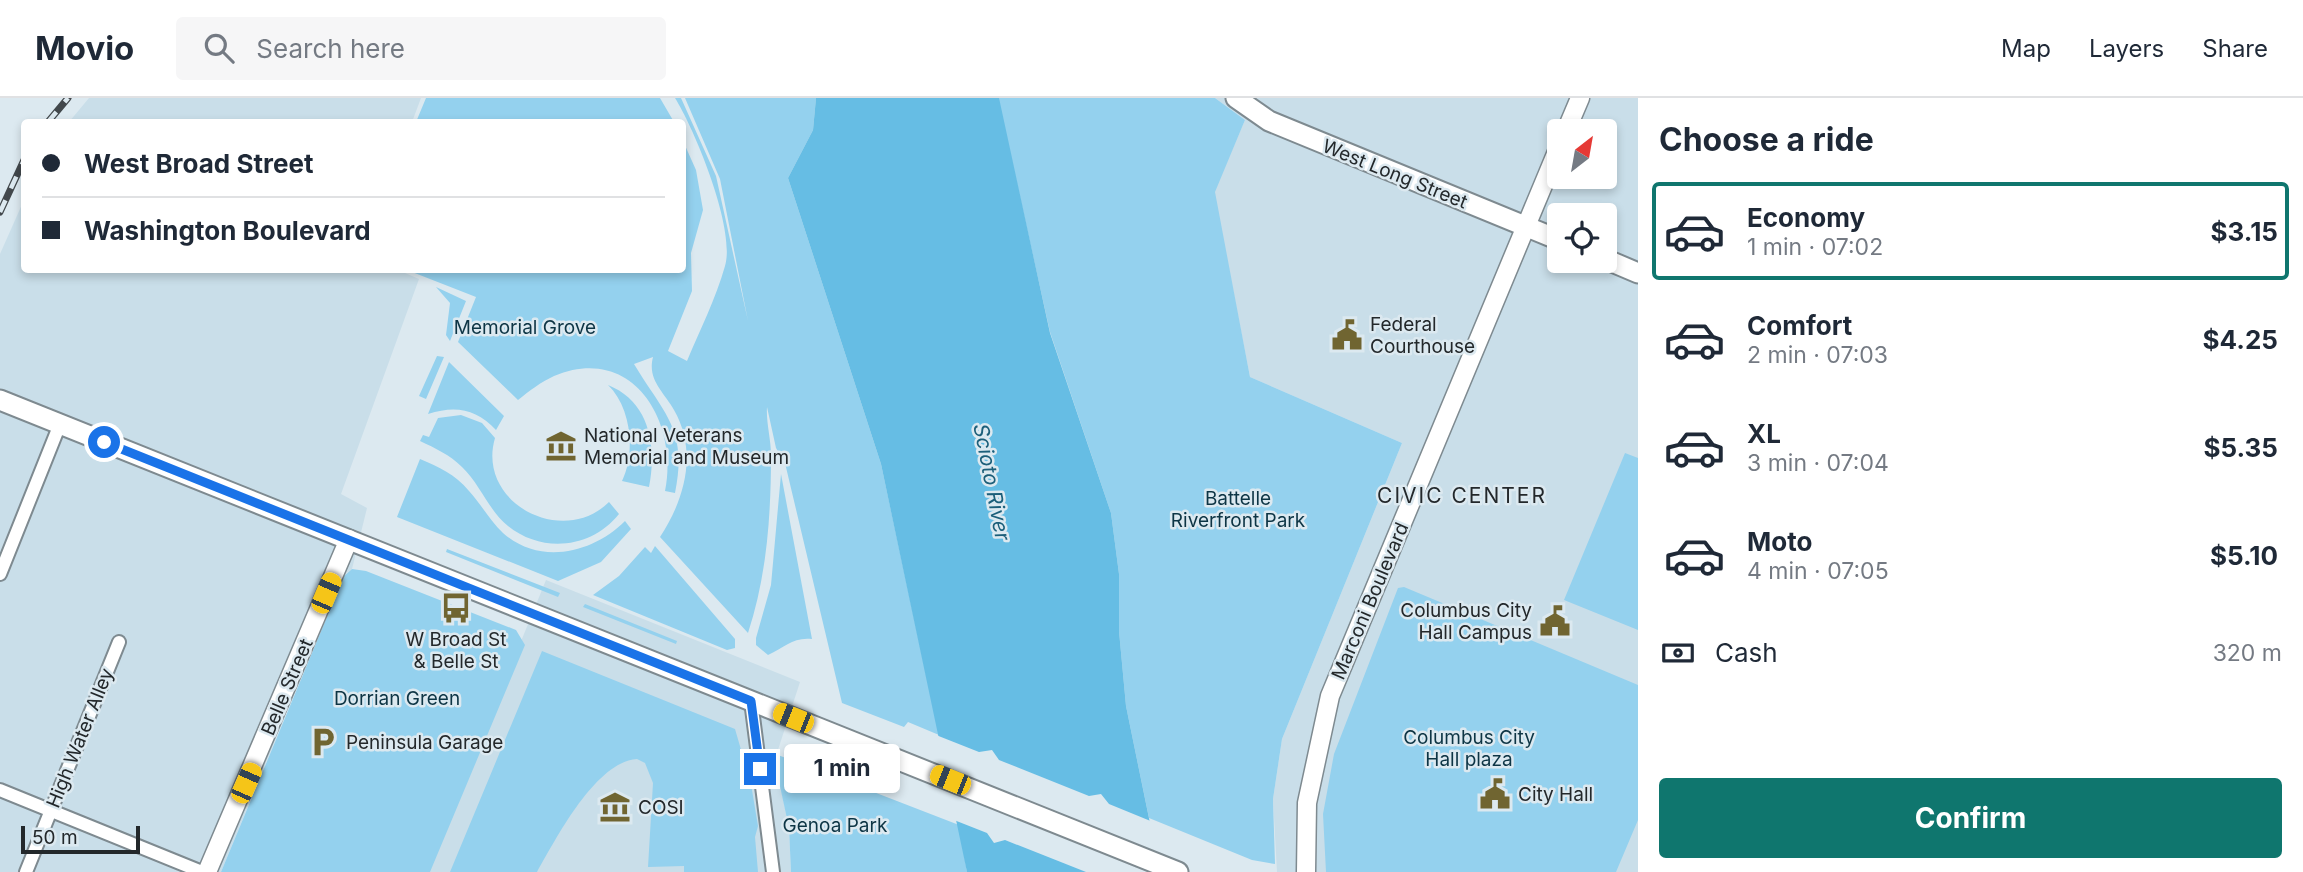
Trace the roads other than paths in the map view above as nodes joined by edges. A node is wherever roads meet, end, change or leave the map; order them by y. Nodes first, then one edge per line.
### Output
1 (1236, 98) edge
2 (1580, 98) edge
3 (1571, 119) edge
4 (1547, 176) edge
5 (1526, 227) junction
6 (1547, 235) edge
7 (1617, 264) edge
8 (1638, 273) edge
9 (0, 400) edge
10 (60, 424) junction
11 (349, 539) junction
12 (0, 573) edge
13 (119, 642) dead end
14 (751, 701) junction
15 (0, 790) edge
16 (51, 811) junction
17 (26, 872) edge
18 (205, 872) edge
19 (773, 872) edge
20 (1178, 872) edge
21 (1306, 872) edge

1 - 5 main road, West Long Street
2 - 3 street
4 - 5 street, Marconi Boulevard
5 - 6 main road, West Long Street
5 - 21 street, Marconi Boulevard
7 - 8 main road
9 - 10 main road
10 - 11 main road
10 - 12 street
11 - 14 main road
11 - 18 street, Belle Street
13 - 16 street, High Water Alley
14 - 19 street
14 - 20 main road
15 - 16 street
16 - 17 street, High Water Alley
16 - 18 street

